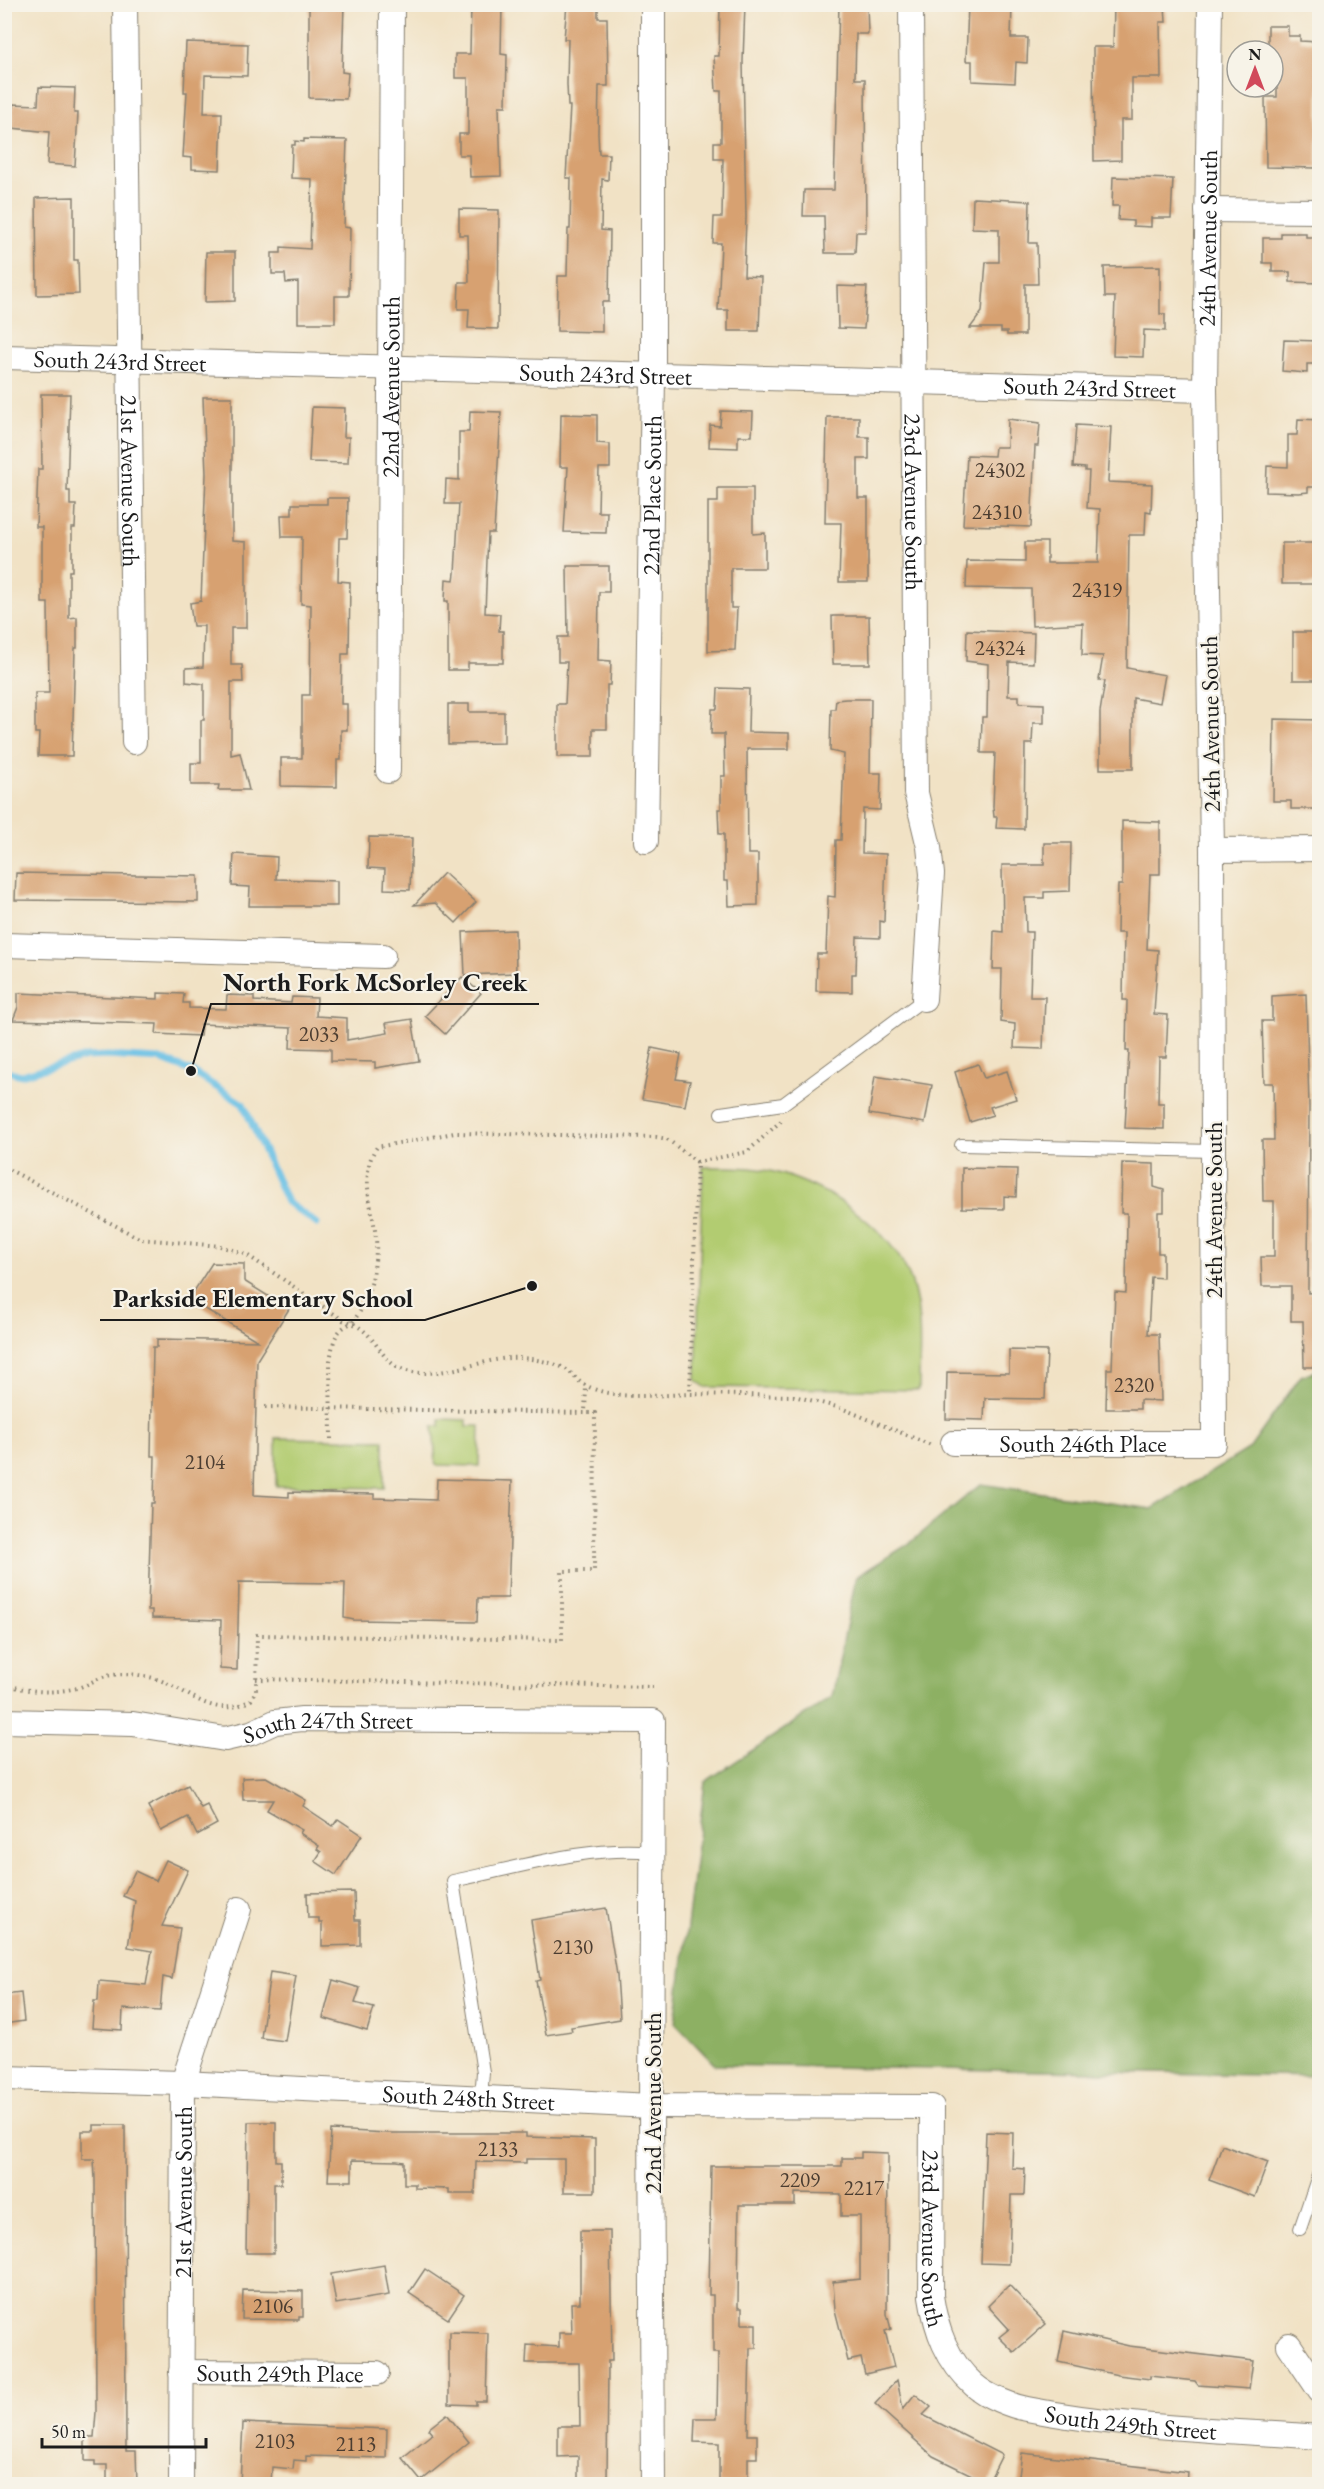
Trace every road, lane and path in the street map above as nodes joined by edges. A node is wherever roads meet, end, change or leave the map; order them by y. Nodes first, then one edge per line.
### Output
1 (124, 4) edge
2 (392, 4) edge
3 (653, 4) edge
4 (911, 4) edge
5 (1210, 4) edge
6 (1207, 210) junction
7 (1320, 211) edge
8 (4, 357) edge
9 (128, 360) junction
10 (388, 366) junction
11 (653, 376) junction
12 (914, 380) junction
13 (1204, 390) junction
14 (134, 742) dead end
15 (388, 771) dead end
16 (646, 841) dead end
17 (1320, 849) edge
18 (1212, 850) junction
19 (4, 945) edge
20 (383, 956) dead end
21 (924, 999) joint
22 (783, 1104) junction
23 (721, 1113) dead end
24 (961, 1145) dead end
25 (1213, 1151) junction
26 (696, 1162) junction
27 (4, 1167) edge
28 (352, 1322) junction
29 (586, 1386) junction
30 (690, 1394) junction
31 (265, 1407) dead end
32 (331, 1408) junction
33 (585, 1413) junction
34 (331, 1439) dead end
35 (1214, 1443) joint
36 (943, 1444) joint
37 (256, 1679) junction
38 (4, 1684) edge
39 (653, 1687) dead end
40 (4, 1720) edge
41 (653, 1721) joint
42 (652, 1852) junction
43 (239, 1909) dead end
44 (4, 2078) edge
45 (183, 2083) junction
46 (481, 2098) junction
47 (651, 2106) junction
48 (932, 2107) joint
49 (1320, 2170) edge
50 (1300, 2229) dead end
51 (1289, 2345) dead end
52 (956, 2366) joint
53 (181, 2372) junction
54 (377, 2373) dead end
55 (1320, 2391) edge
56 (1320, 2437) edge
57 (181, 2484) edge
58 (653, 2484) edge

1 - 9 street, 21st Avenue South
2 - 10 street, 22nd Avenue South
3 - 11 street, 22nd Place South
4 - 12 street, 23rd Avenue South
5 - 6 street, 24th Avenue South
6 - 7 street
6 - 13 street, 24th Avenue South
8 - 9 street, South 243rd Street
9 - 10 street, South 243rd Street
9 - 14 street, 21st Avenue South
10 - 11 street, South 243rd Street
10 - 15 street, 22nd Avenue South
11 - 12 street, South 243rd Street
11 - 16 street, 22nd Place South
12 - 13 street, South 243rd Street
12 - 21 street, 23rd Avenue South
13 - 18 street, 24th Avenue South
17 - 18 street
18 - 25 street, 24th Avenue South
19 - 20 street
21 - 22 lane
22 - 23 lane
22 - 26 path
24 - 25 lane
25 - 35 street, 24th Avenue South
26 - 28 path
26 - 30 path
27 - 28 path
28 - 29 path
28 - 32 path
29 - 30 path
29 - 33 path
30 - 36 path
31 - 32 path
32 - 33 path
32 - 34 path
33 - 37 path
35 - 36 street, South 246th Place
37 - 38 path
37 - 39 path
40 - 41 street, South 247th Street
41 - 42 street, 22nd Avenue South
42 - 46 lane
42 - 47 street, 22nd Avenue South
43 - 45 street, 21st Avenue South
44 - 45 street, South 248th Street
45 - 46 street, South 248th Street
45 - 53 street, 21st Avenue South
46 - 47 street, South 248th Street
47 - 48 street, South 248th Street
47 - 58 street, 22nd Avenue South
48 - 52 street, 23rd Avenue South
49 - 50 lane
51 - 55 street
52 - 56 street, South 249th Street
53 - 54 street, South 249th Place
53 - 57 street, 21st Avenue South

